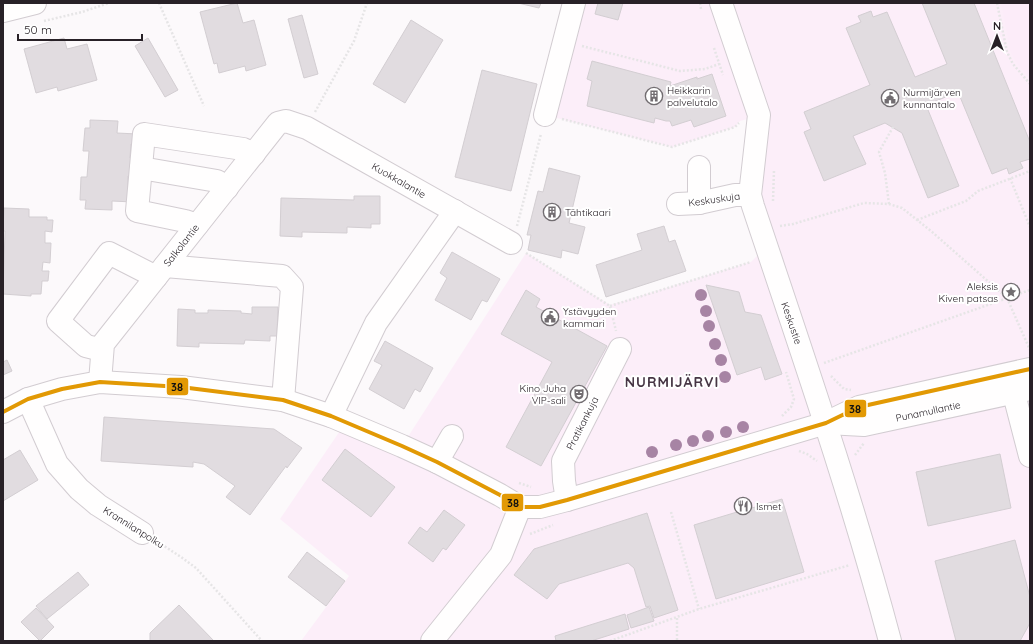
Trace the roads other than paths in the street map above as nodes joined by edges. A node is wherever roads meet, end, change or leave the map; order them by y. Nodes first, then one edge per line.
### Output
1 (574, 3) edge
2 (712, 7) edge
3 (3, 11) edge
4 (37, 12) edge
5 (546, 114) road end
6 (286, 121) joint
7 (254, 154) junction
8 (699, 167) dead end
9 (141, 168) junction
10 (227, 188) junction
11 (750, 194) junction
12 (455, 211) junction
13 (198, 225) junction
14 (511, 243) road end
15 (161, 271) junction
16 (620, 349) road end
17 (102, 350) junction
18 (1030, 369) edge
19 (100, 382) junction
20 (1017, 385) edge
21 (28, 399) junction
22 (283, 400) junction
23 (3, 412) edge
24 (331, 416) junction
25 (826, 423) junction
26 (452, 436) dead end
27 (1029, 450) edge
28 (437, 462) junction
29 (567, 500) junction
30 (520, 507) junction
31 (142, 533) road end
32 (432, 641) edge
33 (890, 641) edge

1 - 5 street
2 - 11 street, Keskustie
3 - 4 street
6 - 7 street, Salkolantie
6 - 12 street, Kuokkalantie
7 - 9 street
7 - 10 street, Salkolantie
8 - 11 street, Keskuskuja
9 - 10 street
9 - 13 street
10 - 13 street, Salkolantie
11 - 25 street, Keskustie
12 - 14 street, Kuokkalantie
12 - 24 street
13 - 15 street, Salkolantie
15 - 17 street, Salkolantie
15 - 17 street
15 - 22 street
16 - 29 street, Pratikankuja
17 - 19 street, Salkolantie
18 - 20 street, Punamullantie
19 - 21 street
19 - 22 street
20 - 25 street, Punamullantie
20 - 27 street
21 - 23 street
21 - 31 street, Krannilanpolku
22 - 24 street
24 - 28 street
25 - 29 street, Punamullantie
25 - 33 street, Keskustie
26 - 28 street
28 - 30 street
29 - 30 street, Punamullantie
30 - 32 street

